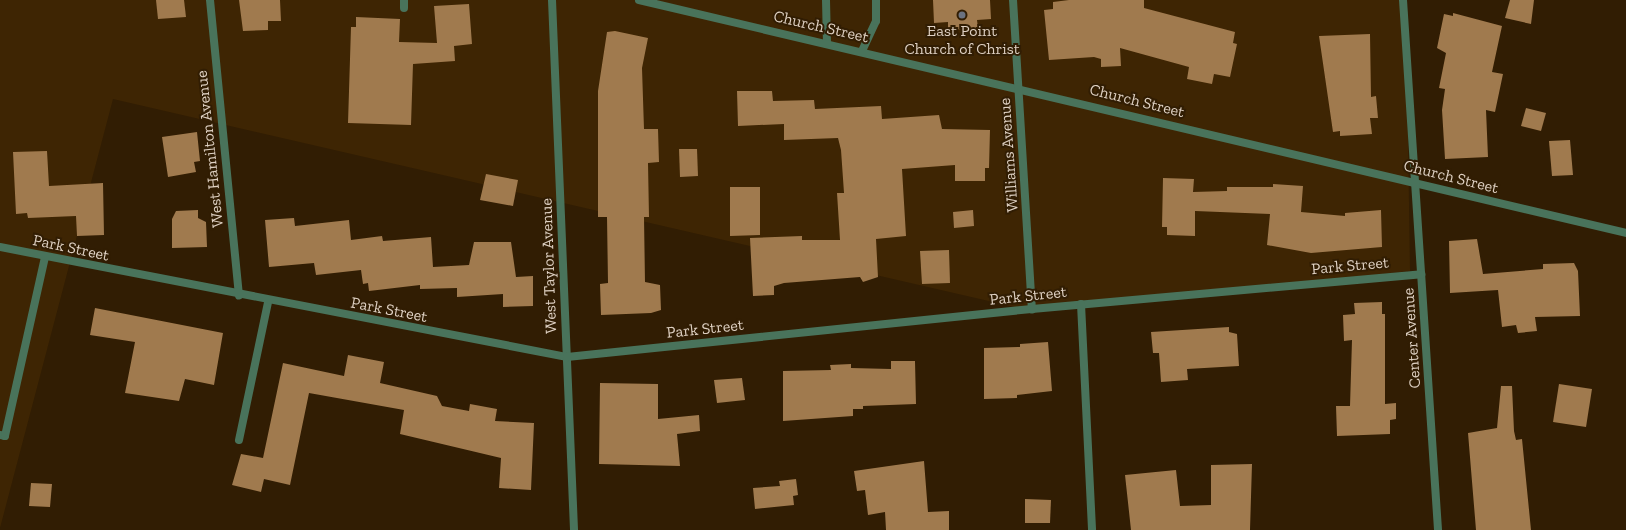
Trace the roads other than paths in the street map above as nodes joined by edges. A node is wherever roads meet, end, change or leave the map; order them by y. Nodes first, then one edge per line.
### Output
1 (210, 0) edge
2 (552, 0) edge
3 (640, 0) edge
4 (826, 0) edge
5 (876, 0) edge
6 (1013, 0) edge
7 (1403, 0) edge
8 (827, 43) junction
9 (862, 51) junction
10 (1018, 87) junction
11 (1415, 182) junction
12 (1626, 233) edge
13 (0, 247) edge
14 (45, 257) junction
15 (1421, 274) junction
16 (239, 296) junction
17 (268, 302) junction
18 (1081, 304) junction
19 (1032, 309) junction
20 (567, 357) junction
21 (0, 435) edge
22 (239, 440) dead end
23 (574, 530) edge
24 (1092, 530) edge
25 (1438, 530) edge

1 - 16 street, West Hamilton Avenue
2 - 20 street, West Taylor Avenue
3 - 8 street, Church Street
4 - 8 street
5 - 9 street
6 - 10 street, Williams Avenue
7 - 11 street, Center Avenue
8 - 9 street, Church Street
9 - 10 street, Church Street
10 - 11 street, Church Street
10 - 19 street, Williams Avenue
11 - 12 street, Church Street
11 - 15 street, Center Avenue
13 - 14 street, Park Street
14 - 16 street, Park Street
14 - 21 street
15 - 18 street, Park Street
15 - 25 street, Center Avenue
16 - 17 street, Park Street
17 - 20 street, Park Street
17 - 22 street
18 - 19 street, Park Street
18 - 24 street
19 - 20 street, Park Street
20 - 23 street, West Taylor Avenue

